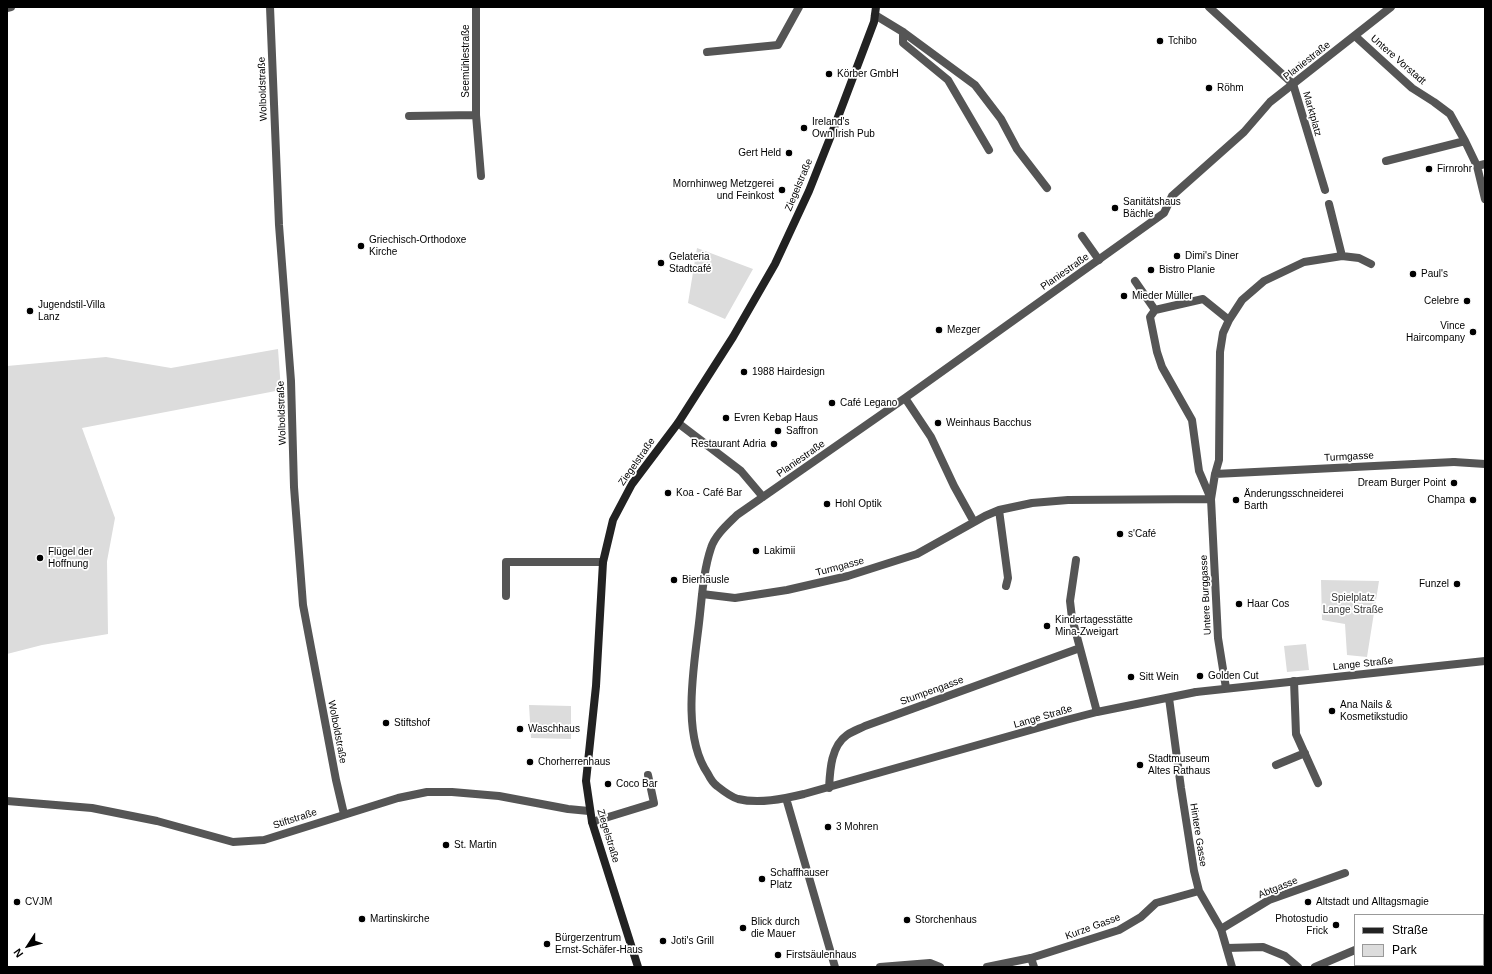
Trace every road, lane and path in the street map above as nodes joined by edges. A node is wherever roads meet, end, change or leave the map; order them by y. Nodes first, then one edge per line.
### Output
1 (11, 7) edge
2 (270, 7) edge
3 (476, 7) edge
4 (799, 7) edge
5 (1209, 7) edge
6 (1391, 7) edge
7 (7, 8) edge
8 (875, 11) edge
9 (903, 32) junction
10 (1355, 36) junction
11 (707, 52) dead end
12 (1293, 84) junction
13 (476, 115) junction
14 (409, 116) dead end
15 (1465, 140) junction
16 (989, 150) dead end
17 (1386, 161) dead end
18 (1481, 165) edge
19 (480, 176) dead end
20 (1047, 188) dead end
21 (1325, 190) dead end
22 (1485, 199) edge
23 (1329, 204) dead end
24 (1082, 236) dead end
25 (1342, 256) junction
26 (1099, 260) junction
27 (1371, 264) dead end
28 (1135, 281) dead end
29 (1155, 310) junction
30 (1229, 320) junction
31 (905, 398) junction
32 (678, 423) junction
33 (1485, 464) edge
34 (1215, 474) junction
35 (763, 497) junction
36 (1211, 500) junction
37 (999, 510) junction
38 (974, 522) junction
39 (1076, 560) dead end
40 (603, 562) junction
41 (1006, 586) dead end
42 (702, 594) junction
43 (506, 596) dead end
44 (1080, 648) junction
45 (1485, 661) edge
46 (1294, 681) junction
47 (1226, 688) junction
48 (1169, 698) junction
49 (1097, 712) junction
50 (1305, 753) junction
51 (1276, 765) dead end
52 (648, 774) dead end
53 (1318, 783) dead end
54 (829, 788) junction
55 (786, 798) junction
56 (7, 801) edge
57 (589, 811) junction
58 (344, 814) junction
59 (592, 822) junction
60 (1345, 873) dead end
61 (1199, 891) junction
62 (1221, 929) junction
63 (1227, 948) junction
64 (1354, 950) edge
65 (1031, 958) junction
66 (638, 967) edge
67 (835, 967) edge
68 (880, 967) edge
69 (940, 967) edge
70 (987, 967) edge
71 (1034, 967) edge
72 (1232, 967) edge
73 (1298, 967) edge
74 (1315, 967) edge

1 - 7 street
2 - 58 street, Wolboldstraße
3 - 13 street, Seemühlestraße
4 - 11 street
5 - 12 street, Marktplatz
6 - 10 street, Planiestraße
8 - 9 street
8 - 32 main road, Ziegelstraße
9 - 16 street
9 - 20 street
10 - 12 street, Planiestraße
10 - 15 street, Untere Vorstadt
12 - 21 street, Marktplatz
12 - 26 street, Planiestraße
13 - 14 street
13 - 19 street, Seemühlestraße
15 - 17 street
15 - 18 street, Untere Vorstadt
18 - 22 street, Untere Vorstadt
23 - 25 street
24 - 26 street
25 - 27 street, Untere Burggasse
25 - 30 street, Untere Burggasse
26 - 31 street, Planiestraße
28 - 29 street
29 - 30 street
29 - 36 street, Untere Burggasse
30 - 34 street, Untere Burggasse
31 - 35 street, Planiestraße
31 - 38 street
32 - 35 street
32 - 40 main road, Ziegelstraße
33 - 34 street, Turmgasse
34 - 36 street, Untere Burggasse
35 - 42 street, Planiestraße
36 - 37 street, Turmgasse
36 - 47 street, Untere Burggasse
37 - 38 street, Turmgasse
37 - 41 street
38 - 42 street, Turmgasse
39 - 44 street
40 - 43 street
40 - 57 main road, Ziegelstraße
42 - 55 street, Planiestraße
44 - 49 street
44 - 54 street, Stumpengasse
45 - 46 street, Lange Straße
46 - 47 street, Lange Straße
46 - 50 street
47 - 48 street, Lange Straße
48 - 49 street, Lange Straße
48 - 61 street, Hintere Gasse
49 - 54 street, Lange Straße
50 - 51 street
50 - 53 street
52 - 59 street
54 - 55 street, Lange Straße
55 - 67 street
56 - 58 street, Stiftstraße
57 - 58 street, Stiftstraße
57 - 59 main road, Ziegelstraße
59 - 66 main road, Ziegelstraße
60 - 62 street, Abtgasse
61 - 62 street, Hintere Gasse
61 - 65 street, Kurze Gasse
62 - 63 street, Hintere Gasse
63 - 72 street, Hintere Gasse
63 - 73 street
64 - 74 street
65 - 70 street, Kurze Gasse
65 - 71 street
68 - 69 street

